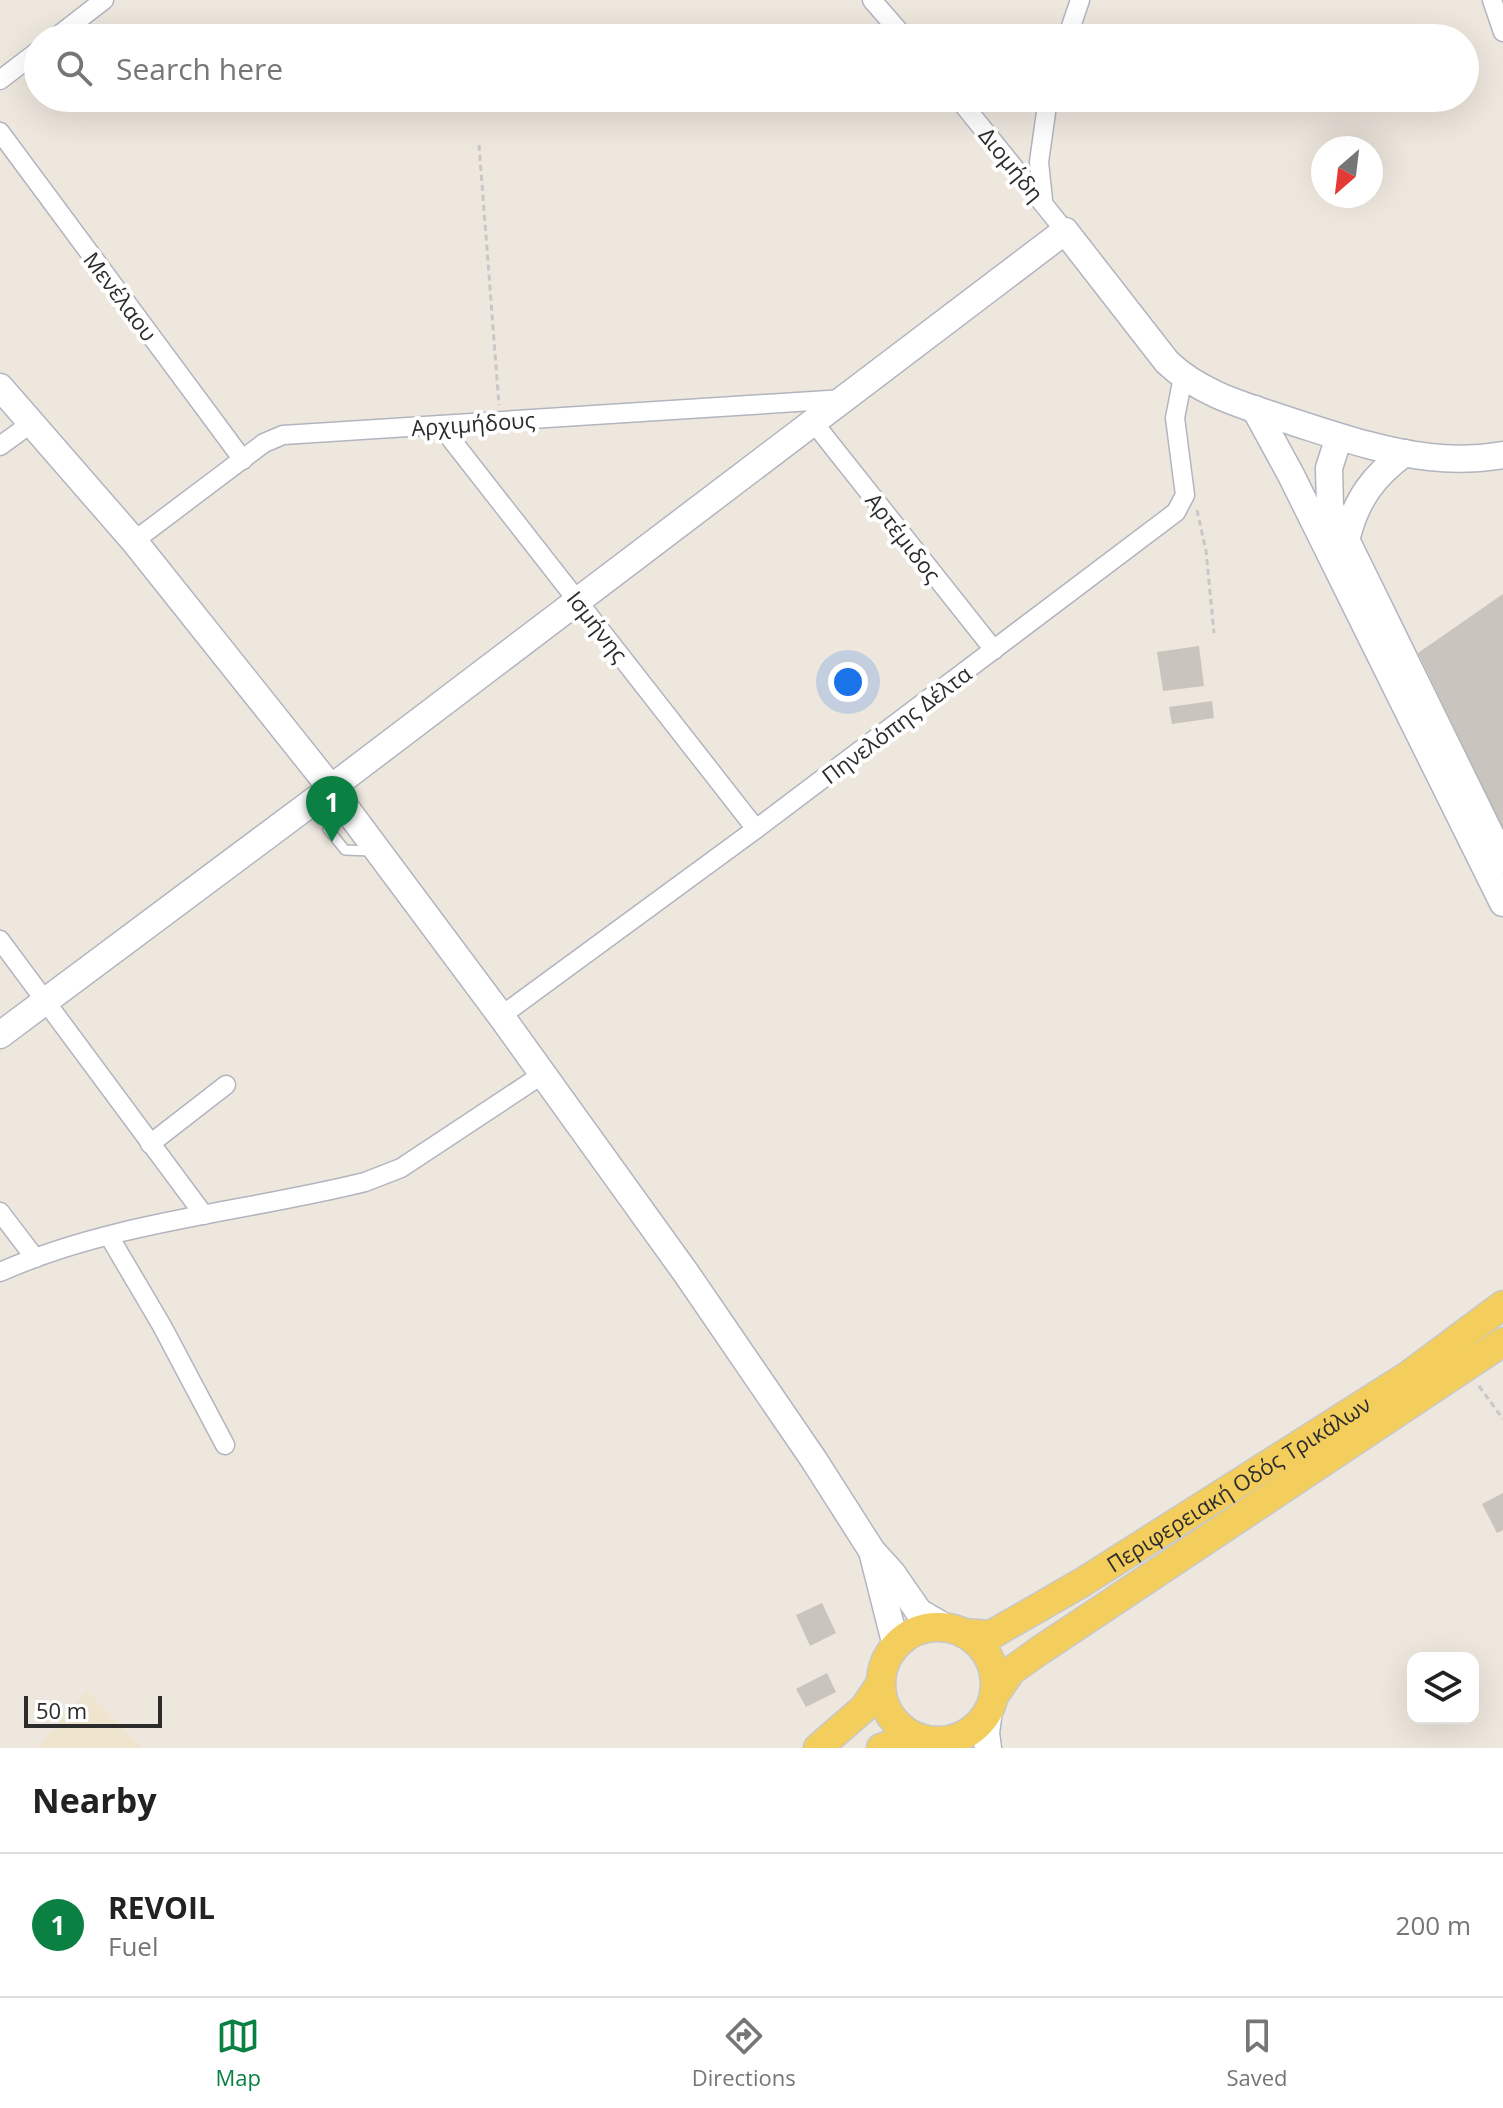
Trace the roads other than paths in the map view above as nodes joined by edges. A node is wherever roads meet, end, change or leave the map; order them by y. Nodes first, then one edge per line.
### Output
1 (104, 0) edge
2 (872, 0) edge
3 (1080, 0) edge
4 (1492, 0) edge
5 (73, 24) edge
6 (893, 24) edge
7 (1072, 24) edge
8 (1503, 30) edge
9 (24, 62) edge
10 (0, 80) edge
11 (969, 112) edge
12 (1046, 112) edge
13 (0, 132) edge
14 (1044, 203) junction
15 (1065, 231) junction
16 (1183, 377) junction
17 (0, 387) edge
18 (845, 399) junction
19 (1255, 409) junction
20 (33, 422) junction
21 (814, 423) junction
22 (440, 425) junction
23 (1331, 434) junction
24 (0, 446) edge
25 (1405, 453) junction
26 (1503, 455) edge
27 (243, 460) junction
28 (1302, 499) junction
29 (1347, 537) junction
30 (134, 541) junction
31 (578, 601) junction
32 (994, 650) junction
33 (335, 793) junction
34 (756, 829) junction
35 (1503, 860) edge
36 (1503, 903) edge
37 (0, 940) edge
38 (45, 1001) junction
39 (501, 1016) junction
40 (0, 1035) edge
41 (543, 1074) junction
42 (226, 1085) dead end
43 (150, 1144) junction
44 (0, 1212) edge
45 (204, 1215) junction
46 (109, 1236) junction
47 (35, 1258) junction
48 (0, 1272) edge
49 (1503, 1305) edge
50 (1503, 1342) edge
51 (225, 1445) dead end
52 (872, 1551) junction
53 (954, 1630) junction
54 (896, 1646) junction
55 (881, 1683) junction
56 (991, 1703) junction
57 (937, 1743) edge
58 (818, 1748) edge
59 (881, 1748) edge
60 (988, 1748) edge

1 - 5 street
2 - 6 street
3 - 7 street
4 - 8 street
9 - 10 street
11 - 14 street, Διομήδη
12 - 14 street
13 - 27 street, Μενέλαου
14 - 15 street, Διομήδη
15 - 16 street
15 - 18 street
16 - 19 street
16 - 32 street, Πηνελόπης Δέλτα
17 - 20 street
18 - 21 street
18 - 22 street, Αρχιμήδους
19 - 23 street
19 - 28 street
20 - 24 street
20 - 30 street
21 - 31 street
21 - 32 street, Αρτέμιδος
22 - 27 street, Αρχιμήδους
22 - 31 street, Ισμήνης
23 - 25 street
23 - 28 street
23 - 29 street
25 - 26 street
25 - 29 street
27 - 30 street, Αρχιμήδους
28 - 36 street
29 - 35 street
30 - 33 street
31 - 33 street
31 - 34 street, Ισμήνης
32 - 34 street, Πηνελόπης Δέλτα
33 - 38 street
33 - 39 street
34 - 39 street, Πηνελόπης Δέλτα
37 - 38 street
38 - 40 street
38 - 43 street
39 - 41 street
41 - 45 street
41 - 52 street
42 - 43 street
43 - 45 street
44 - 47 street
45 - 46 street
46 - 47 street
46 - 51 street
47 - 48 street
49 - 53 main road, Περιφερειακή Οδός Τρικάλων
50 - 56 main road, Περιφερειακή Οδός Τρικάλων
52 - 53 street
52 - 54 street
53 - 54 main road
53 - 56 main road
54 - 55 main road
55 - 57 main road
55 - 58 main road
56 - 57 main road
56 - 60 street
57 - 59 main road

